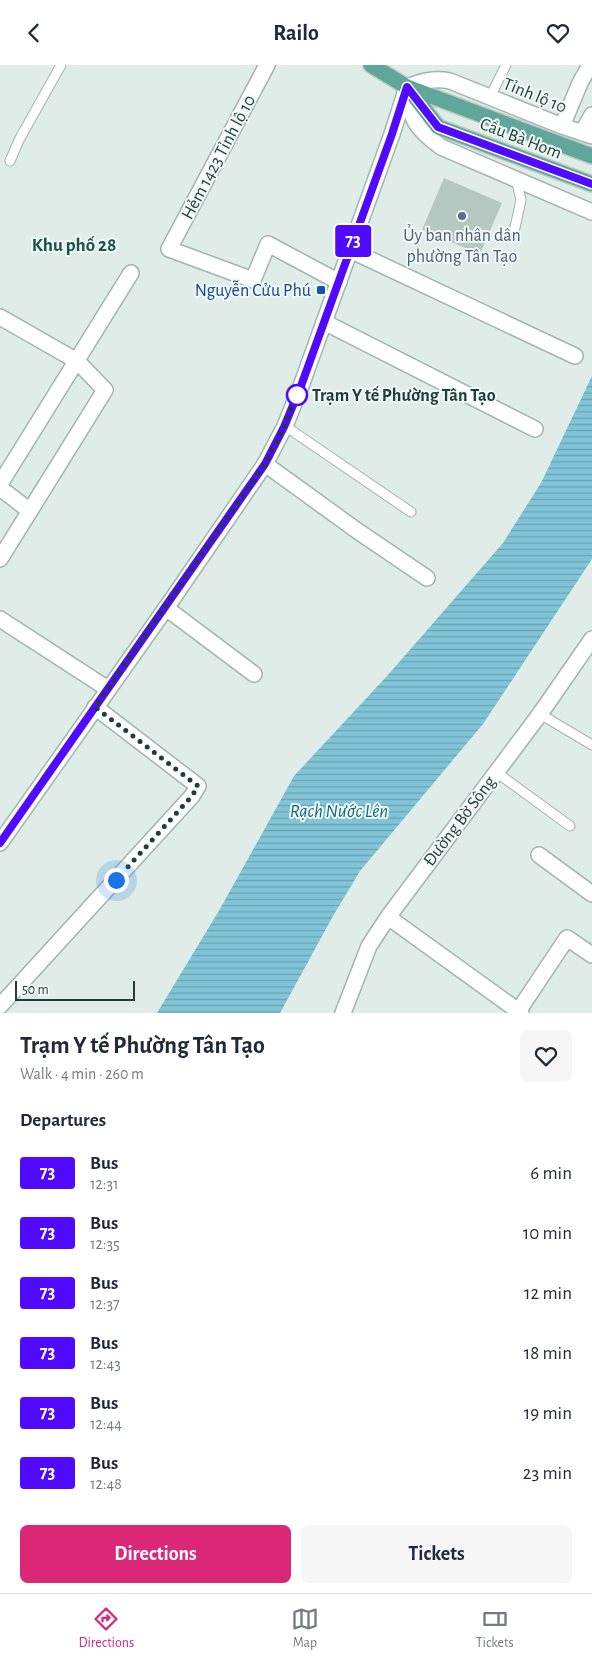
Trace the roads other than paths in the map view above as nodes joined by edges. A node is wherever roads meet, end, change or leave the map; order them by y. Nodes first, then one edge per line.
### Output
1 (61, 65) edge
2 (267, 65) edge
3 (371, 65) edge
4 (506, 65) edge
5 (590, 65) edge
6 (407, 87) junction
7 (490, 97) junction
8 (592, 115) edge
9 (562, 127) junction
10 (587, 135) edge
11 (592, 156) edge
12 (10, 161) dead end
13 (516, 178) junction
14 (592, 185) edge
15 (592, 212) edge
16 (514, 232) dead end
17 (350, 250) junction
18 (131, 273) dead end
19 (339, 282) junction
20 (0, 317) edge
21 (324, 322) junction
22 (575, 356) dead end
23 (77, 361) junction
24 (284, 427) junction
25 (535, 429) dead end
26 (265, 464) junction
27 (0, 486) edge
28 (30, 511) junction
29 (411, 513) dead end
30 (0, 559) edge
31 (426, 578) dead end
32 (166, 608) junction
33 (0, 619) edge
34 (592, 639) edge
35 (254, 675) dead end
36 (108, 689) junction
37 (95, 707) junction
38 (540, 714) junction
39 (592, 745) edge
40 (496, 772) junction
41 (570, 826) dead end
42 (0, 843) edge
43 (539, 855) dead end
44 (592, 894) edge
45 (388, 917) junction
46 (592, 955) edge
47 (0, 1006) edge
48 (519, 1012) edge
49 (344, 1013) edge

1 - 12 lane
2 - 19 street, Hẻm 1423 Tỉnh lộ 10
3 - 6 main road
4 - 7 lane
5 - 9 street
6 - 7 street, Tỉnh lộ 10
6 - 11 main road, Cầu Bà Hom
6 - 13 street
6 - 14 main road, Cầu Bà Hom
6 - 17 street
7 - 9 street, Tỉnh lộ 10
8 - 10 street
9 - 10 street, Tỉnh lộ 10
13 - 15 street
13 - 16 lane
17 - 19 street
17 - 22 street
18 - 23 street
19 - 21 street
20 - 23 street
21 - 24 street
21 - 25 street
23 - 27 street
23 - 28 street
24 - 26 street
24 - 29 lane
26 - 31 street
26 - 32 street
27 - 28 street
28 - 30 street
32 - 35 street
32 - 36 street
33 - 36 street
34 - 38 street, Đường Bờ Sông
36 - 37 street
37 - 42 street
37 - 47 street
38 - 39 lane
38 - 40 street, Đường Bờ Sông
40 - 41 lane
40 - 45 street, Đường Bờ Sông
43 - 44 street
45 - 48 street
45 - 49 street, Đường Bờ Sông
46 - 48 street

